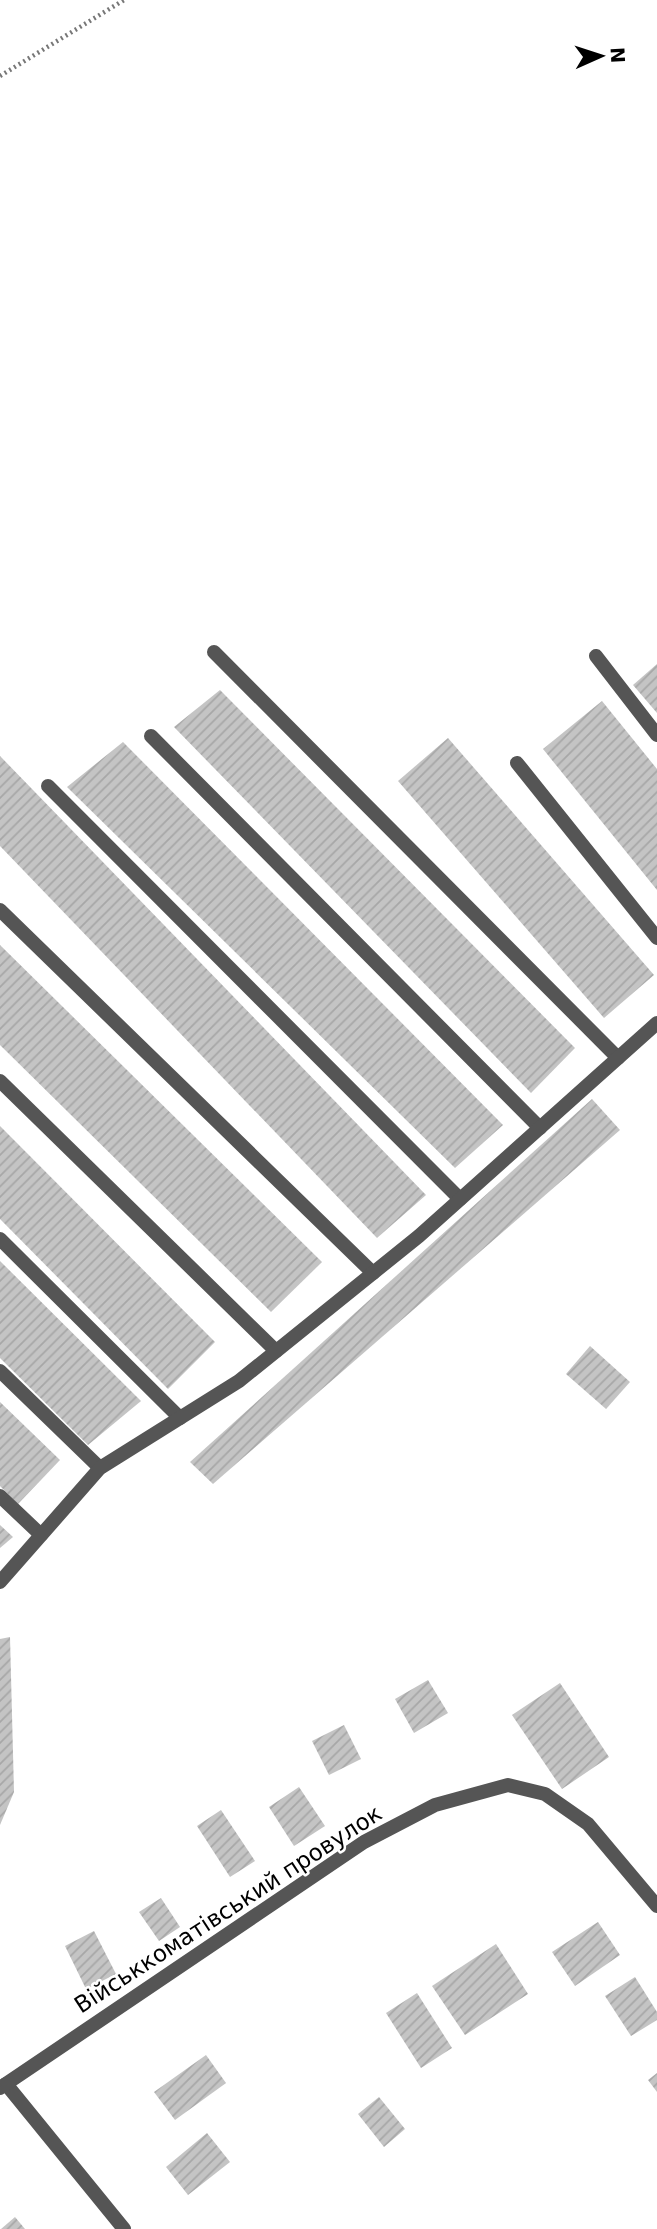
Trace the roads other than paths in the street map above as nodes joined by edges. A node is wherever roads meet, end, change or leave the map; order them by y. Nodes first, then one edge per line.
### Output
1 (214, 652) dead end
2 (596, 656) dead end
3 (151, 736) dead end
4 (657, 736) edge
5 (517, 763) dead end
6 (48, 786) dead end
7 (0, 909) edge
8 (657, 937) edge
9 (657, 1023) edge
10 (618, 1058) junction
11 (0, 1081) edge
12 (540, 1128) junction
13 (460, 1199) junction
14 (0, 1239) edge
15 (373, 1273) junction
16 (276, 1351) junction
17 (0, 1371) edge
18 (180, 1418) junction
19 (100, 1468) junction
20 (0, 1496) edge
21 (41, 1535) junction
22 (0, 1583) edge
23 (654, 1896) edge
24 (3, 2086) edge
25 (124, 2229) edge

1 - 10 street
2 - 4 street
3 - 12 street
5 - 8 street
6 - 13 street
7 - 15 street
9 - 10 street
10 - 12 street
11 - 16 street
12 - 13 street
13 - 15 street
14 - 18 street
15 - 16 street
16 - 18 street
17 - 19 street
18 - 19 street
19 - 21 street
20 - 21 street
21 - 22 street
23 - 24 street, Військкоматівський провулок
24 - 25 street

